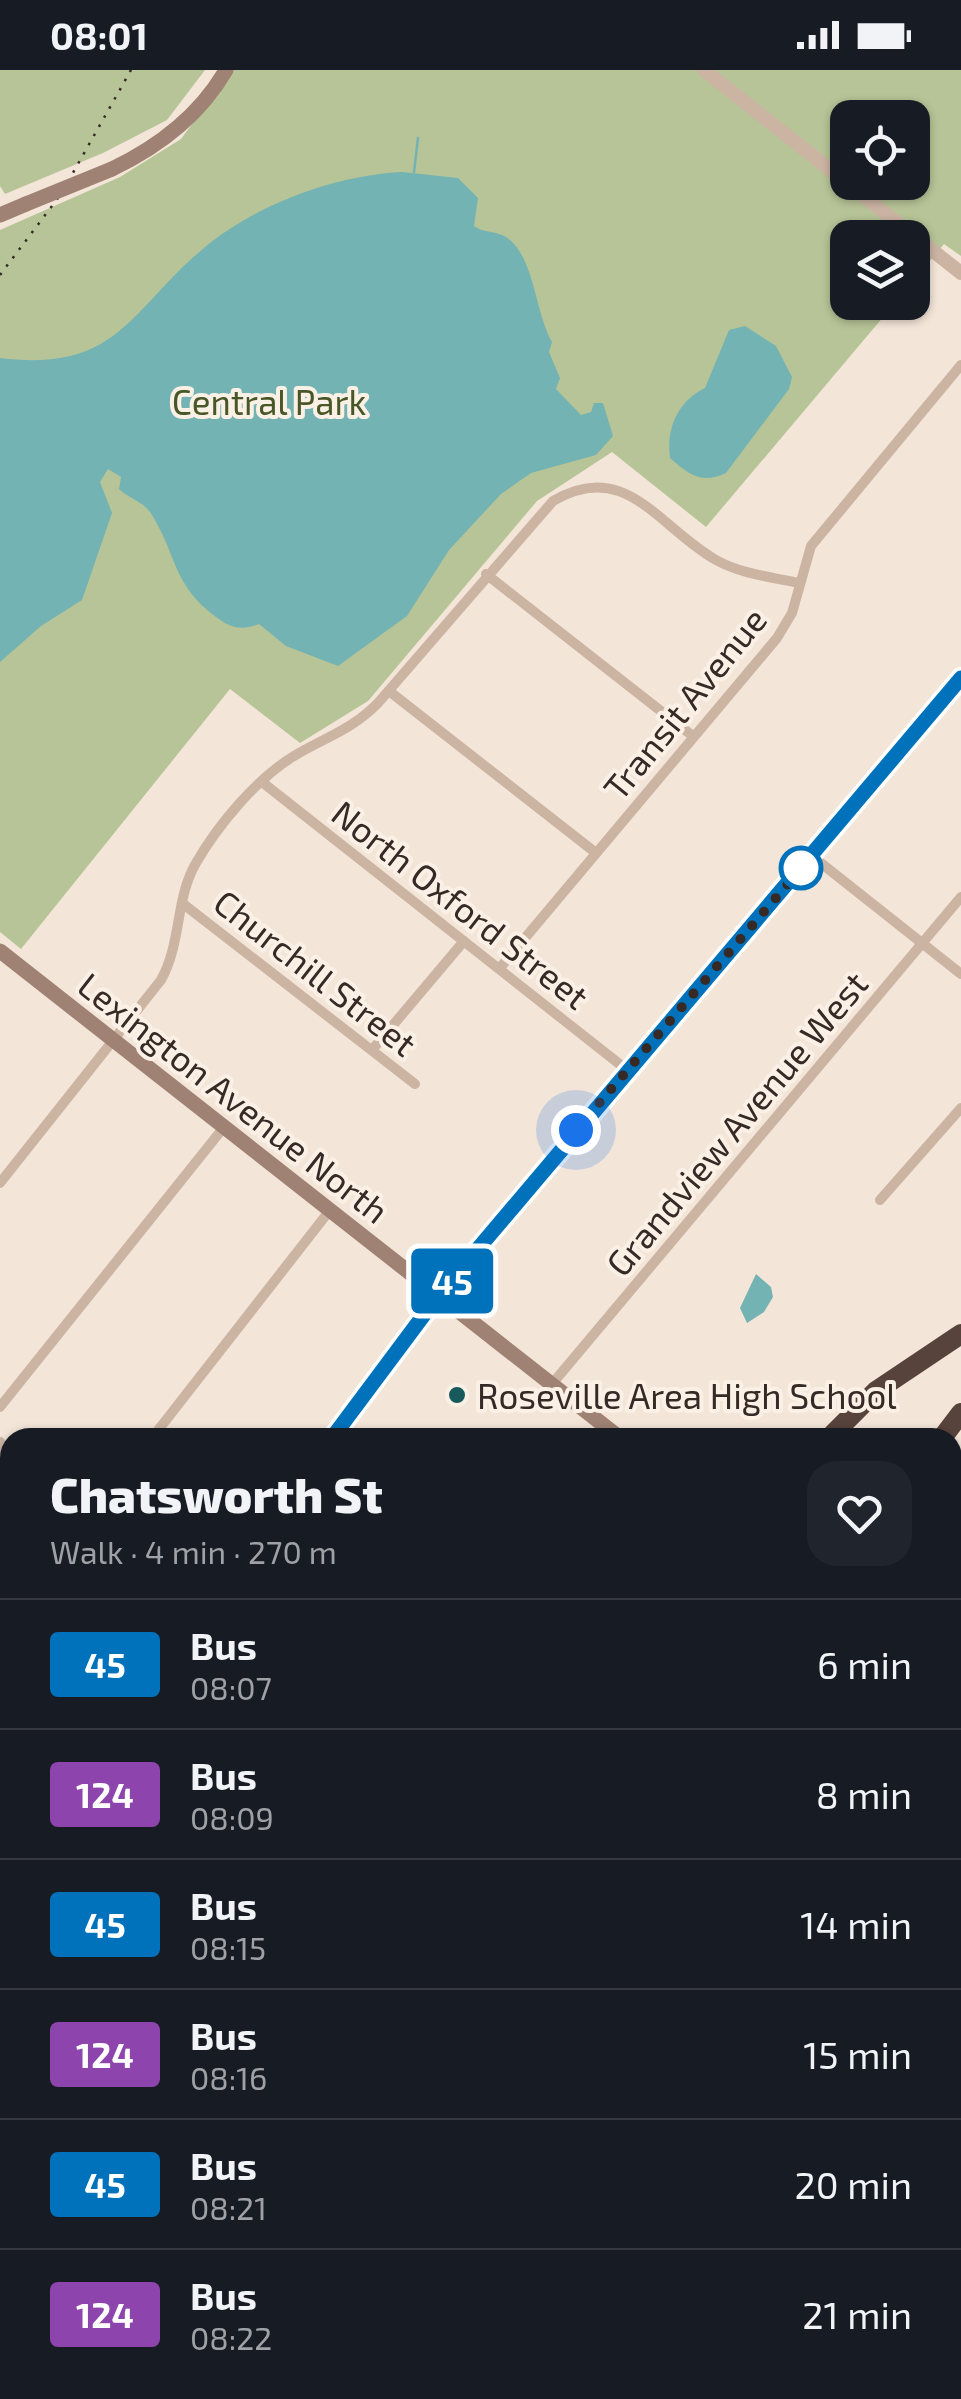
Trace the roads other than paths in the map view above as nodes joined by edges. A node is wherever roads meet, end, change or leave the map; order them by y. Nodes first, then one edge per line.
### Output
1 (226, 70) edge
2 (704, 70) edge
3 (0, 215) edge
4 (961, 273) edge
5 (961, 365) edge
6 (486, 574) junction
7 (799, 584) junction
8 (961, 678) edge
9 (389, 691) junction
10 (694, 737) junction
11 (262, 782) junction
12 (596, 853) junction
13 (812, 856) junction
14 (961, 897) edge
15 (182, 904) junction
16 (464, 941) junction
17 (922, 944) junction
18 (0, 950) edge
19 (499, 969) junction
20 (961, 974) edge
21 (112, 1039) junction
22 (372, 1050) junction
23 (627, 1070) junction
24 (416, 1084) dead end
25 (961, 1108) edge
26 (224, 1127) junction
27 (0, 1183) edge
28 (880, 1200) dead end
29 (330, 1210) junction
30 (438, 1296) junction
31 (961, 1334) edge
32 (552, 1384) junction
33 (0, 1407) edge
34 (160, 1428) edge
35 (339, 1428) edge
36 (607, 1428) edge
37 (838, 1428) edge

1 - 3 main road, bridge
2 - 4 street
5 - 7 street, Transit Avenue
6 - 7 street
6 - 9 street
6 - 10 street
7 - 10 street, Transit Avenue
8 - 13 street
9 - 11 street
9 - 12 street
10 - 12 street, Transit Avenue
11 - 15 street
11 - 16 street, North Oxford Street
12 - 19 street, Transit Avenue
13 - 17 street
13 - 23 street
14 - 17 street, Grandview Avenue West
15 - 21 street
15 - 22 street, Churchill Street
16 - 19 street, North Oxford Street
16 - 22 street
17 - 20 street
17 - 32 street, Grandview Avenue West
18 - 21 main road, Lexington Avenue North
19 - 23 street, North Oxford Street
21 - 26 main road, Lexington Avenue North
21 - 27 street
22 - 24 street, Churchill Street
23 - 30 street
25 - 28 street
26 - 29 main road, Lexington Avenue North
26 - 33 street
29 - 30 main road, Lexington Avenue North
29 - 34 street
30 - 32 main road, Lexington Avenue North
30 - 35 street
31 - 37 highway
32 - 36 main road, Lexington Avenue North

